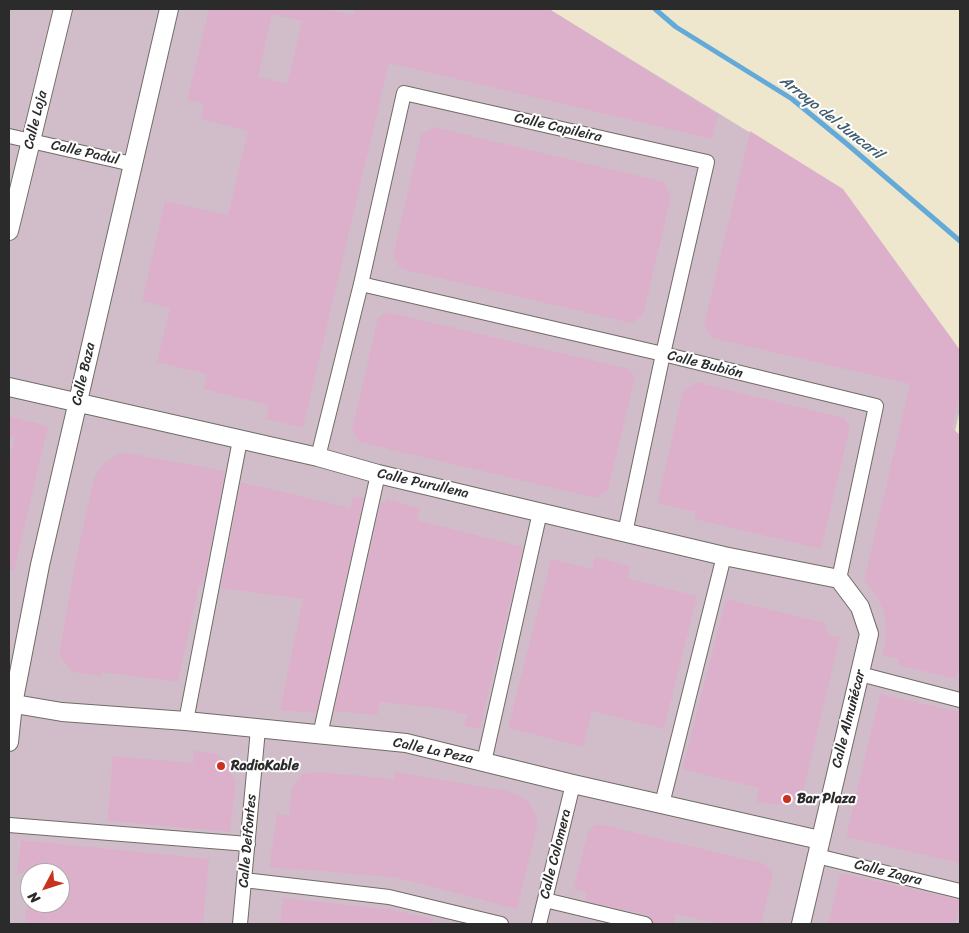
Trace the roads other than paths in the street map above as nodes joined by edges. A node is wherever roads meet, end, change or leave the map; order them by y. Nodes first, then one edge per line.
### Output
1 (63, 9) edge
2 (169, 9) edge
3 (9, 136) edge
4 (30, 141) junction
5 (132, 164) junction
6 (9, 231) edge
7 (361, 284) junction
8 (663, 354) junction
9 (9, 387) edge
10 (78, 403) junction
11 (240, 440) junction
12 (318, 457) junction
13 (378, 474) junction
14 (540, 512) junction
15 (625, 533) junction
16 (724, 556) junction
17 (839, 579) junction
18 (860, 674) junction
19 (960, 700) edge
20 (11, 704) edge
21 (186, 722) junction
22 (258, 729) junction
23 (320, 735) junction
24 (9, 742) edge
25 (484, 762) junction
26 (573, 784) junction
27 (662, 804) junction
28 (9, 825) edge
29 (248, 844) junction
30 (818, 848) junction
31 (244, 880) junction
32 (960, 891) edge
33 (545, 900) junction
34 (240, 924) edge
35 (501, 924) edge
36 (539, 924) edge
37 (645, 924) edge
38 (801, 924) edge

1 - 4 street, Calle Loja
2 - 5 street, Calle Baza
3 - 4 street, Calle Padul
4 - 5 street, Calle Padul
4 - 6 street, Calle Loja
5 - 10 street, Calle Baza
7 - 8 street, Calle Bubión
7 - 8 street, Calle Capileira
7 - 12 street, Calle Capileira
8 - 15 street, Calle Capileira
8 - 17 street, Calle Bubión
9 - 10 street, Calle Purullena
10 - 11 street, Calle Purullena
10 - 20 street, Calle Baza
11 - 12 street, Calle Purullena
11 - 21 street
12 - 13 street, Calle Purullena
13 - 14 street, Calle Purullena
13 - 23 street
14 - 15 street, Calle Purullena
14 - 25 street
15 - 16 street, Calle Purullena
16 - 17 street, Calle Purullena
16 - 27 street
17 - 18 street, Calle Almuñécar
18 - 19 street
18 - 30 street, Calle Almuñécar
20 - 21 street, Calle La Peza
20 - 24 street, Calle Baza
21 - 22 street, Calle La Peza
22 - 23 street, Calle La Peza
22 - 29 street, Calle Deifontes
23 - 25 street, Calle La Peza
25 - 26 street, Calle La Peza
26 - 27 street, Calle La Peza
26 - 33 street, Calle Colomera
27 - 30 street, Calle La Peza
28 - 29 street
29 - 31 street, Calle Deifontes
30 - 32 street, Calle Zagra
30 - 38 street, Calle Almuñécar
31 - 34 street, Calle Deifontes
31 - 35 street
33 - 36 street, Calle Colomera
33 - 37 street

